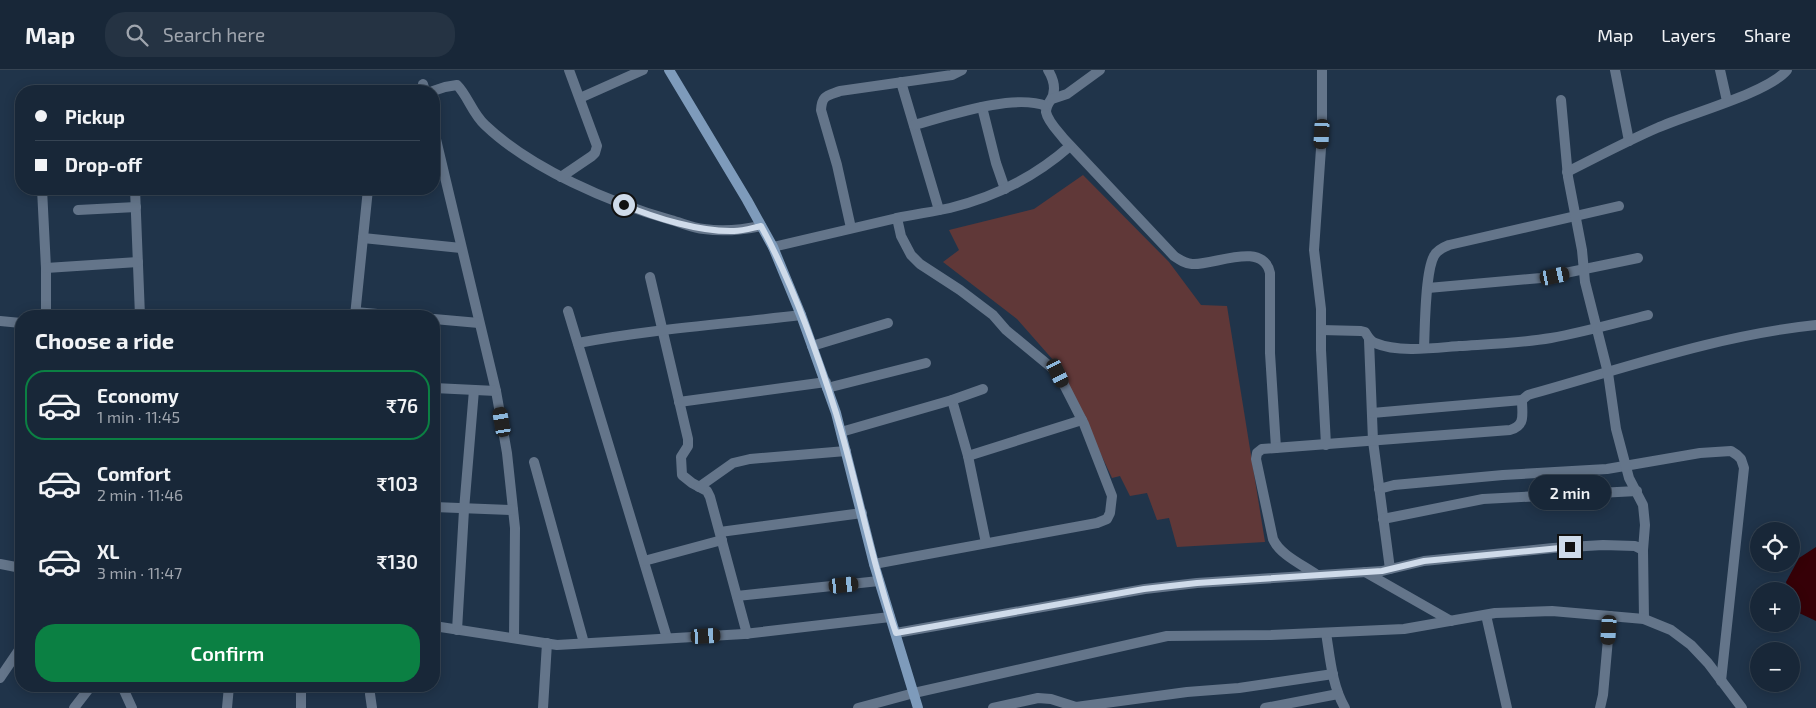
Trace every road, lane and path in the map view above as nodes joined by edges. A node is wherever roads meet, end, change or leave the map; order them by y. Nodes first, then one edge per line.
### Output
1 (568, 70) edge
2 (643, 70) edge
3 (669, 70) edge
4 (962, 70) edge
5 (1048, 70) edge
6 (1100, 70) edge
7 (1322, 70) edge
8 (1615, 70) edge
9 (1720, 70) edge
10 (1787, 70) edge
11 (901, 82) junction
12 (440, 88) edge
13 (580, 98) junction
14 (1561, 100) dead end
15 (1727, 101) junction
16 (1049, 102) junction
17 (982, 107) junction
18 (914, 125) junction
19 (1629, 141) junction
20 (1070, 146) junction
21 (440, 158) edge
22 (1568, 172) junction
23 (561, 177) junction
24 (440, 184) edge
25 (446, 184) junction
26 (1005, 189) junction
27 (42, 195) edge
28 (135, 195) edge
29 (367, 195) edge
30 (1619, 206) dead end
31 (136, 207) junction
32 (78, 210) dead end
33 (939, 210) junction
34 (1576, 215) junction
35 (897, 218) junction
36 (761, 226) junction
37 (852, 228) junction
38 (362, 238) junction
39 (773, 247) junction
40 (461, 248) junction
41 (1638, 258) dead end
42 (138, 262) junction
43 (46, 268) junction
44 (1584, 270) junction
45 (650, 277) dead end
46 (1428, 288) junction
47 (46, 310) edge
48 (140, 310) edge
49 (355, 310) edge
50 (568, 311) dead end
51 (801, 314) junction
52 (1648, 314) dead end
53 (0, 320) edge
54 (440, 320) edge
55 (15, 322) edge
56 (479, 323) junction
57 (888, 323) dead end
58 (1816, 325) edge
59 (1595, 328) junction
60 (661, 330) junction
61 (1321, 330) junction
62 (1369, 340) junction
63 (578, 342) junction
64 (812, 346) junction
65 (1424, 348) junction
66 (926, 363) dead end
67 (1608, 373) junction
68 (827, 385) junction
69 (440, 388) edge
70 (983, 389) dead end
71 (474, 390) junction
72 (496, 392) junction
73 (952, 400) junction
74 (1522, 400) junction
75 (679, 402) junction
76 (1372, 413) junction
77 (1082, 420) junction
78 (841, 432) junction
79 (1373, 441) junction
80 (1326, 445) junction
81 (1276, 448) junction
82 (846, 450) junction
83 (968, 456) junction
84 (534, 462) dead end
85 (1626, 467) junction
86 (699, 487) junction
87 (1379, 489) junction
88 (1637, 491) junction
89 (440, 508) edge
90 (464, 510) junction
91 (513, 510) junction
92 (862, 513) junction
93 (1383, 519) junction
94 (721, 536) junction
95 (986, 543) junction
96 (1643, 550) junction
97 (644, 561) junction
98 (0, 564) edge
99 (874, 564) junction
100 (15, 567) edge
101 (1390, 569) junction
102 (1364, 572) junction
103 (1317, 575) junction
104 (879, 581) junction
105 (737, 596) junction
106 (1486, 615) junction
107 (1610, 616) junction
108 (890, 617) junction
109 (1644, 619) junction
110 (1451, 621) junction
111 (440, 627) edge
112 (457, 630) junction
113 (896, 633) junction
114 (1326, 633) junction
115 (747, 634) junction
116 (514, 638) junction
117 (667, 638) junction
118 (547, 643) junction
119 (584, 643) junction
120 (15, 656) edge
121 (1332, 674) junction
122 (0, 678) edge
123 (1721, 681) junction
124 (86, 692) edge
125 (125, 692) edge
126 (228, 692) edge
127 (301, 692) edge
128 (914, 693) junction
129 (370, 694) dead end
130 (1338, 694) junction
131 (74, 708) edge
132 (132, 708) edge
133 (227, 708) edge
134 (301, 708) edge
135 (372, 708) edge
136 (543, 708) edge
137 (858, 708) edge
138 (918, 708) edge
139 (993, 708) edge
140 (1264, 708) edge
141 (1345, 708) edge
142 (1508, 708) edge
143 (1600, 708) edge
144 (1742, 708) edge

1 - 13 street
2 - 13 street
3 - 36 main road
4 - 11 street
5 - 16 street
6 - 16 street
7 - 61 street
8 - 19 street
9 - 15 street
10 - 15 street
11 - 18 street
11 - 37 street
12 - 23 street
13 - 23 street
14 - 22 street
15 - 19 street
16 - 17 street
16 - 20 street
17 - 18 street
17 - 26 street
18 - 33 street
19 - 22 street
20 - 26 street
20 - 81 street
21 - 25 street
22 - 34 street
23 - 36 street
24 - 25 street
25 - 40 street
26 - 33 street
27 - 43 street
28 - 31 street
29 - 38 street
30 - 34 street
31 - 32 street
31 - 42 street
33 - 35 street
34 - 44 street
34 - 46 street
35 - 37 street
35 - 77 street
36 - 39 main road
37 - 39 street
38 - 40 street
38 - 49 street
39 - 51 main road
40 - 56 street
41 - 44 street
42 - 43 street
42 - 48 street
43 - 47 street
44 - 46 street
44 - 59 street
45 - 60 street
46 - 65 street
50 - 63 street
51 - 60 street
51 - 64 main road
52 - 59 street
53 - 55 street
54 - 56 street
56 - 72 street
57 - 64 street
58 - 67 street
59 - 65 street
59 - 67 street
60 - 63 street
60 - 75 street
61 - 62 street
61 - 80 street
62 - 65 street
62 - 76 street
63 - 97 street
64 - 68 main road
66 - 68 street
67 - 74 street
67 - 85 street
68 - 75 street
68 - 78 main road
69 - 71 street
70 - 73 street
71 - 72 street
71 - 90 street
72 - 91 street
73 - 78 street
73 - 83 street
74 - 76 street
74 - 79 street
75 - 86 street
76 - 79 street
77 - 83 street
77 - 95 street
78 - 82 main road
79 - 80 street
79 - 87 street
80 - 81 street
81 - 103 street
82 - 86 street
82 - 92 main road
83 - 95 street
84 - 119 street
85 - 87 street
85 - 88 street
85 - 123 street
86 - 94 street
87 - 93 street
88 - 93 street
88 - 96 street
89 - 90 street
90 - 91 street
90 - 112 street
91 - 116 street
92 - 94 street
92 - 99 main road
93 - 101 street
94 - 97 street
94 - 105 street
95 - 99 street
96 - 101 street
96 - 109 street
97 - 117 street
98 - 100 street
99 - 104 main road
101 - 102 street
102 - 103 street
102 - 110 street
103 - 113 street
104 - 105 street
104 - 108 main road
105 - 115 street
106 - 107 street
106 - 110 street
106 - 142 street
107 - 109 street
107 - 143 street
108 - 113 main road
108 - 115 street
109 - 123 street
110 - 114 street
111 - 112 street
112 - 116 street
113 - 128 main road
114 - 121 street
114 - 128 street
115 - 117 street
116 - 118 street
117 - 119 street
118 - 119 street
118 - 136 street
120 - 122 street
121 - 130 street
121 - 139 street
123 - 144 street
124 - 131 street
125 - 132 street
126 - 133 street
127 - 134 street
128 - 137 street
128 - 138 main road
129 - 135 street
130 - 140 street
130 - 141 street

